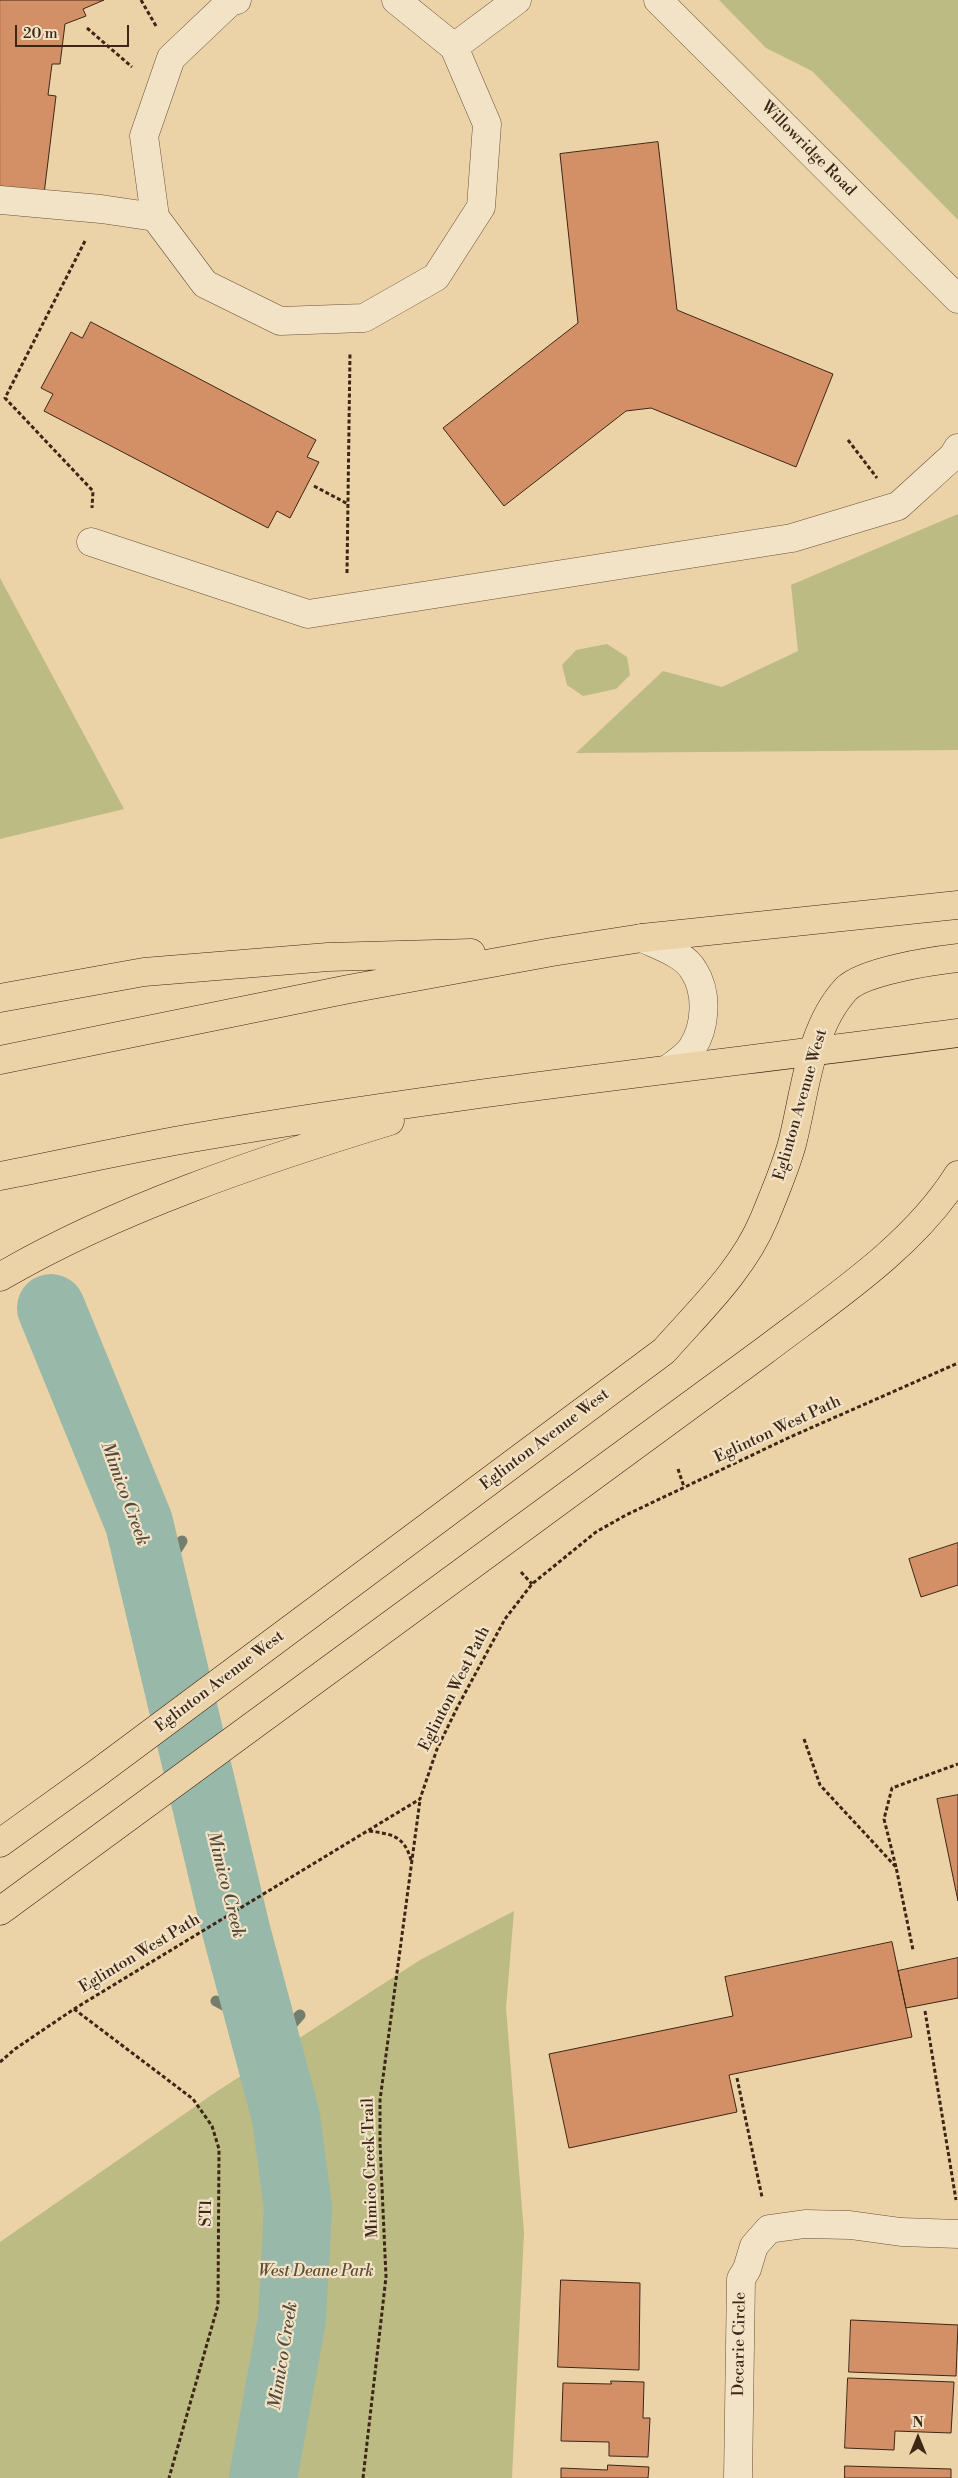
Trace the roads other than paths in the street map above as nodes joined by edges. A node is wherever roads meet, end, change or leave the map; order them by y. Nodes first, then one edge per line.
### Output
1 (236, 0) edge
2 (396, 0) edge
3 (517, 0) edge
4 (658, 0) edge
5 (454, 47) junction
6 (0, 200) edge
7 (155, 217) junction
8 (958, 299) edge
9 (958, 448) edge
10 (91, 542) road end
11 (958, 905) edge
12 (642, 938) junction
13 (552, 952) junction
14 (958, 958) edge
15 (0, 998) edge
16 (958, 1033) edge
17 (814, 1052) junction
18 (0, 1060) edge
19 (668, 1069) junction
20 (480, 1094) junction
21 (958, 1174) edge
22 (0, 1176) edge
23 (0, 1277) edge
24 (0, 1843) edge
25 (0, 1911) edge
26 (958, 2234) edge
27 (738, 2478) edge

1 - 7 street
2 - 5 street
3 - 5 street
4 - 8 street, Willowridge Road
5 - 7 street
6 - 7 street
9 - 10 street
11 - 12 main road
12 - 13 main road
12 - 19 street
13 - 15 main road
13 - 18 main road
14 - 17 main road, Eglinton Avenue West
16 - 17 main road
17 - 19 main road
17 - 24 main road, Eglinton Avenue West
19 - 20 main road
20 - 22 main road
20 - 23 main road
21 - 25 main road
26 - 27 street, Decarie Circle

